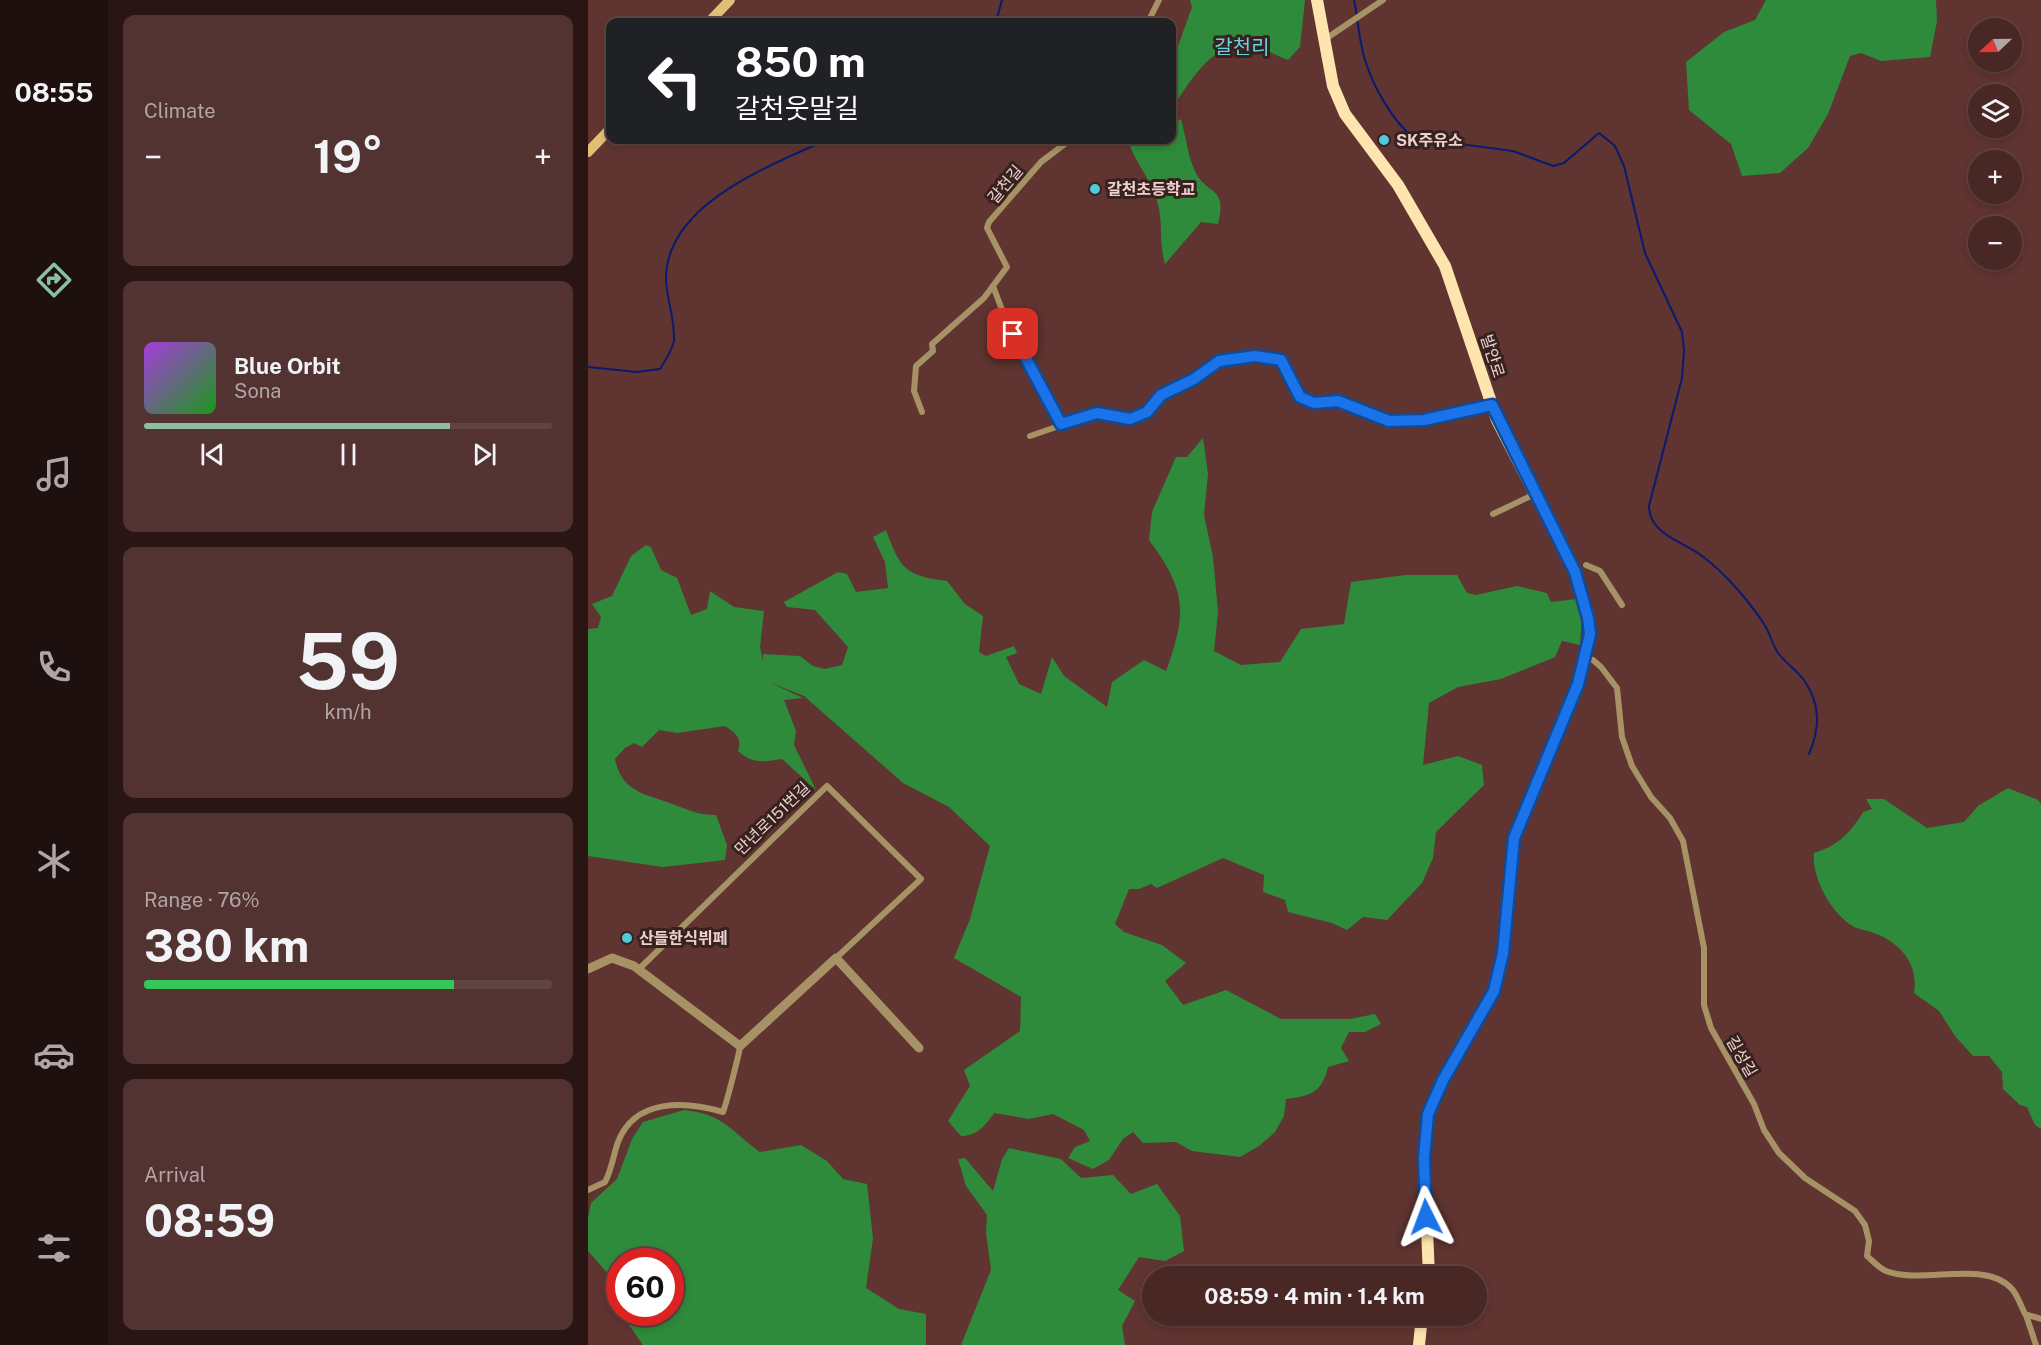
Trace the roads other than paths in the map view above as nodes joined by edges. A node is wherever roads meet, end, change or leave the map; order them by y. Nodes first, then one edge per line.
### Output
1 (730, 0) edge
2 (1159, 0) edge
3 (1317, 0) edge
4 (1383, 0) edge
5 (713, 18) edge
6 (1150, 18) edge
7 (1324, 40) junction
8 (606, 133) edge
9 (1065, 144) edge
10 (588, 152) edge
11 (993, 286) junction
12 (1492, 405) junction
13 (922, 412) dead end
14 (1061, 424) junction
15 (1030, 436) dead end
16 (1535, 494) junction
17 (1493, 514) dead end
18 (1586, 565) dead end
19 (1622, 604) dead end
20 (1583, 658) junction
21 (836, 958) junction
22 (588, 969) edge
23 (638, 970) junction
24 (740, 1046) junction
25 (919, 1048) dead end
26 (588, 1190) edge
27 (1429, 1266) edge
28 (2025, 1314) junction
29 (2041, 1319) edge
30 (1421, 1326) edge
31 (1419, 1345) edge
32 (2036, 1345) edge

1 - 5 main road
2 - 6 street
3 - 7 main road, 발안로
4 - 7 street
7 - 12 main road, 발안로
8 - 10 main road
9 - 11 street, 갈천길
11 - 13 street, 갈천길
11 - 14 street
12 - 14 street
12 - 16 main road, 발안로
14 - 15 street
16 - 17 street
16 - 20 main road, 발안로
18 - 19 street
20 - 27 main road, 발안로
20 - 28 street, 길성길
21 - 23 street, 만년로151번길
21 - 24 street, 만년로151번길
21 - 25 street
22 - 23 street
23 - 24 street
24 - 26 street
28 - 29 street
28 - 32 street, 길성길
30 - 31 main road

